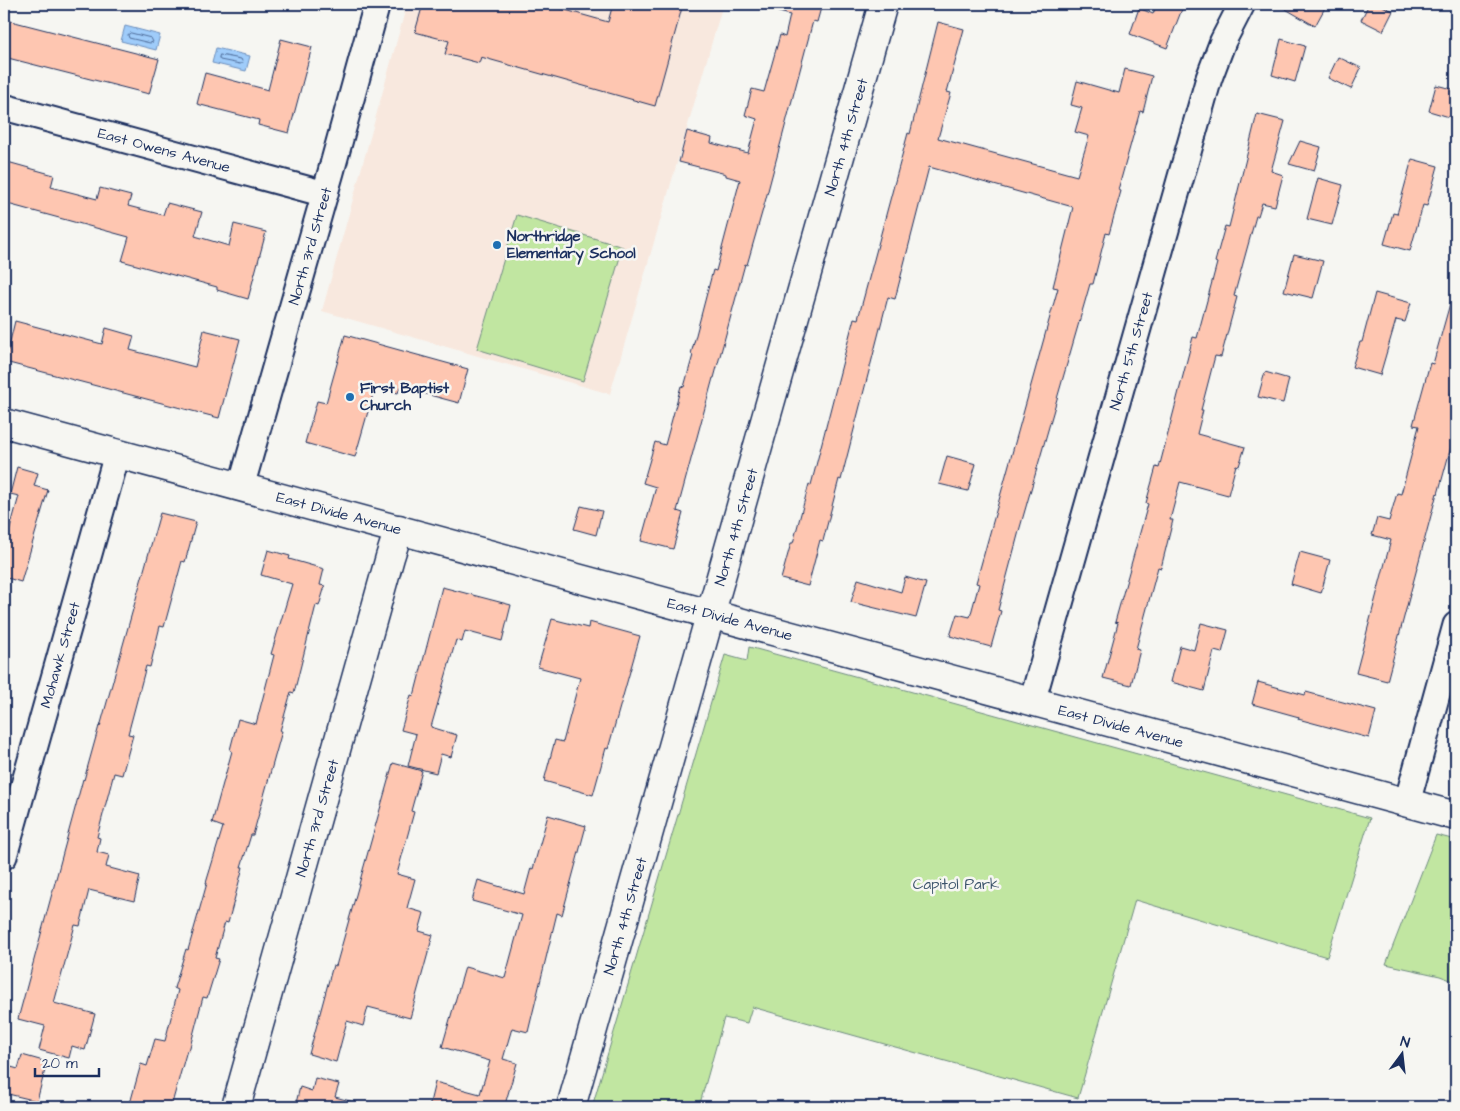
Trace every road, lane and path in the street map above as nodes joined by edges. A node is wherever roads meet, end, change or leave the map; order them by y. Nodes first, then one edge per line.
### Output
1 (378, 4) edge
2 (883, 4) edge
3 (1242, 4) edge
4 (4, 107) edge
5 (325, 194) junction
6 (4, 423) edge
7 (117, 454) junction
8 (241, 487) junction
9 (399, 529) junction
10 (711, 614) junction
11 (1456, 625) edge
12 (1032, 702) junction
13 (1407, 803) junction
14 (1456, 816) edge
15 (4, 856) edge
16 (236, 1107) edge
17 (571, 1107) edge

1 - 5 street, North 3rd Street
2 - 10 street, North 4th Street
3 - 12 street, North 5th Street
4 - 5 street, East Owens Avenue
5 - 8 street, North 3rd Street
6 - 7 street, East Divide Avenue
7 - 8 street, East Divide Avenue
7 - 15 street, Mohawk Street
8 - 9 street, East Divide Avenue
9 - 10 street, East Divide Avenue
9 - 16 street, North 3rd Street
10 - 12 street, East Divide Avenue
10 - 17 street, North 4th Street
11 - 13 street
12 - 13 street, East Divide Avenue
13 - 14 street, East Divide Avenue

